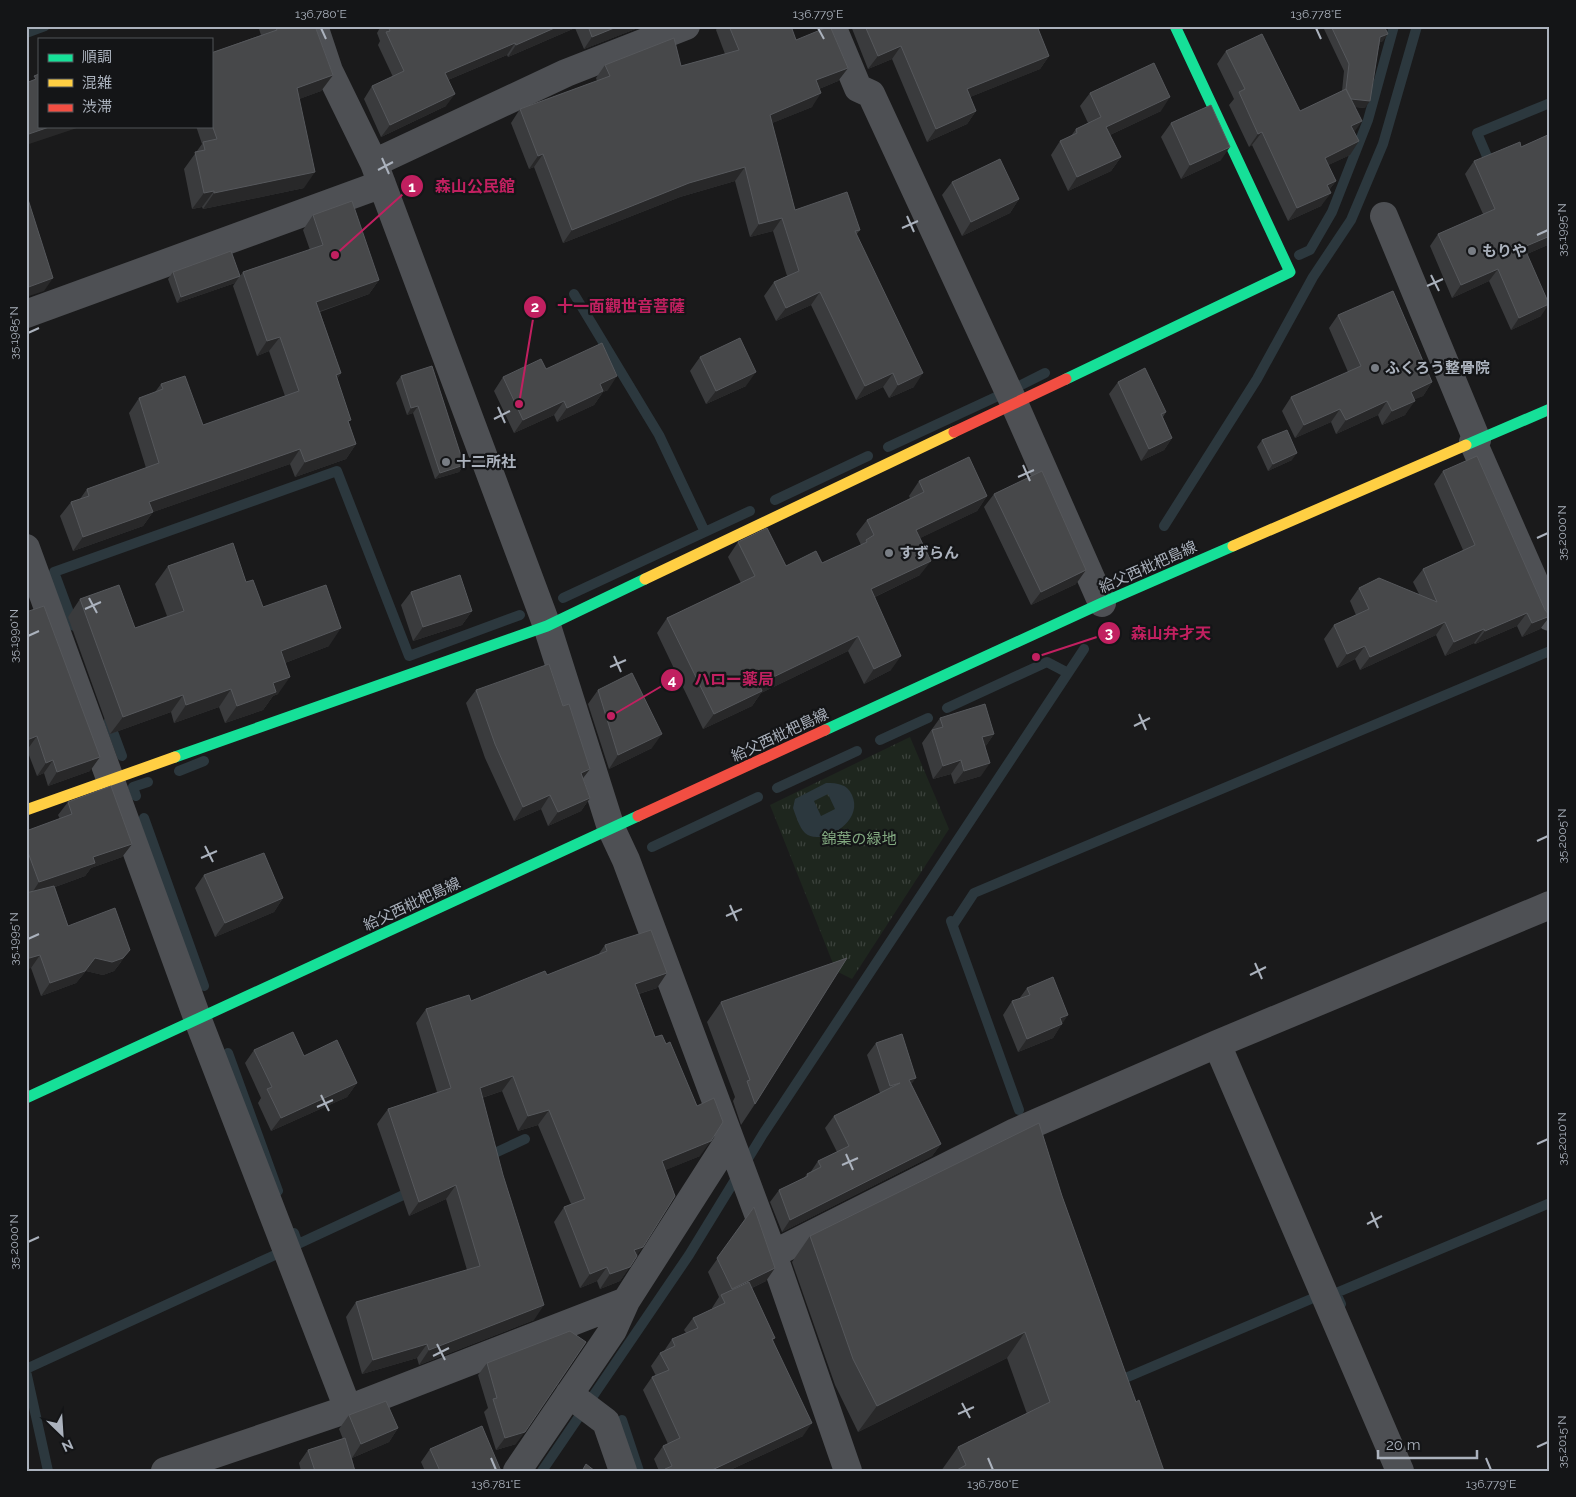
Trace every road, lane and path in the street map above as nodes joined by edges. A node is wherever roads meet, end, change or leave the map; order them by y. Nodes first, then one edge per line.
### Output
1 (314, 26) edge
2 (686, 26) edge
3 (832, 26) edge
4 (1175, 26) edge
5 (378, 174) junction
6 (1384, 216) dead end
7 (26, 314) edge
8 (1014, 403) junction
9 (1550, 409) edge
10 (1475, 441) junction
11 (26, 548) edge
12 (1102, 603) junction
13 (1550, 617) edge
14 (547, 626) junction
15 (110, 780) junction
16 (26, 810) edge
17 (611, 828) junction
18 (1550, 905) edge
19 (198, 1020) junction
20 (1217, 1044) junction
21 (26, 1098) edge
22 (731, 1145) junction
23 (773, 1254) junction
24 (626, 1301) junction
25 (572, 1397) junction
26 (348, 1409) junction
27 (165, 1471) edge
28 (517, 1471) edge
29 (622, 1471) edge
30 (848, 1471) edge
31 (1400, 1471) edge

1 - 5 street
2 - 5 street
3 - 8 street
4 - 8 main road
5 - 7 street
5 - 14 street
6 - 10 street
8 - 12 street
8 - 14 main road
9 - 10 main road, 給父西枇杷島線
10 - 12 main road, 給父西枇杷島線
10 - 13 street
11 - 15 street
12 - 17 main road, 給父西枇杷島線
14 - 15 main road
14 - 17 street
15 - 16 main road
15 - 19 street
17 - 19 main road, 給父西枇杷島線
17 - 22 street
18 - 20 street
19 - 21 main road, 給父西枇杷島線
19 - 26 street
20 - 23 street
20 - 31 street
22 - 23 street
22 - 24 street
23 - 30 street
24 - 25 street
24 - 26 street
25 - 28 street
25 - 29 street
26 - 27 street

